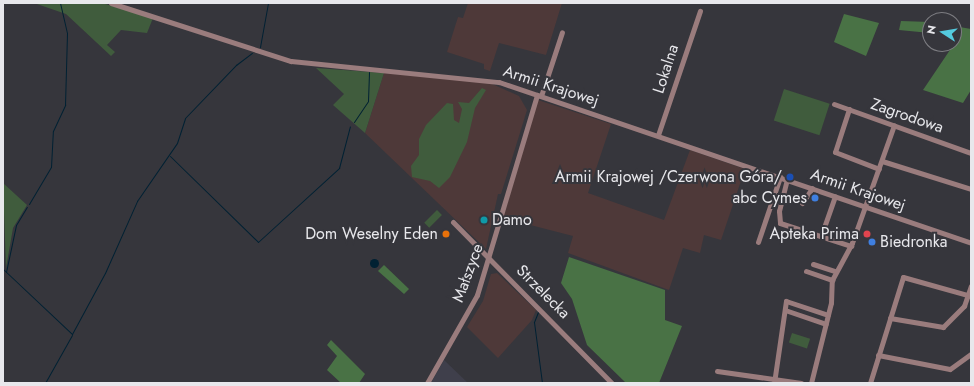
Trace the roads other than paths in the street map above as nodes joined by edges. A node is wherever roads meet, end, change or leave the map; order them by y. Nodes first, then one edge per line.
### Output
1 (111, 3) edge
2 (700, 11) dead end
3 (562, 32) dead end
4 (539, 95) junction
5 (834, 104) dead end
6 (849, 109) junction
7 (894, 125) junction
8 (658, 135) junction
9 (971, 153) edge
10 (882, 161) junction
11 (879, 169) junction
12 (780, 176) junction
13 (787, 179) junction
14 (812, 188) junction
15 (971, 189) edge
16 (835, 196) junction
17 (802, 203) dead end
18 (866, 206) junction
19 (453, 222) dead end
20 (821, 236) junction
21 (758, 242) dead end
22 (971, 243) edge
23 (851, 246) junction
24 (489, 257) junction
25 (813, 264) dead end
26 (806, 271) dead end
27 (835, 271) junction
28 (832, 280) junction
29 (971, 286) edge
30 (969, 296) edge
31 (785, 310) junction
32 (828, 315) junction
33 (890, 318) junction
34 (826, 324) junction
35 (971, 354) edge
36 (878, 355) junction
37 (717, 371) dead end
38 (775, 381) edge
39 (426, 383) edge
40 (612, 383) edge
41 (801, 383) edge
42 (811, 383) edge
43 (870, 383) edge

1 - 4 street, Armii Krajowej
2 - 8 street, Lokalna
3 - 4 street, Małszyce
4 - 8 street, Armii Krajowej
4 - 24 street, Małszyce
5 - 6 street, Zagrodowa
6 - 7 street, Zagrodowa
6 - 11 street
7 - 9 street, Zagrodowa
7 - 10 street
8 - 12 street, Armii Krajowej
10 - 11 street
10 - 15 street
11 - 18 street
12 - 13 street, Armii Krajowej
12 - 21 street
13 - 14 street, Armii Krajowej
13 - 20 street
14 - 16 street, Armii Krajowej
14 - 17 street
16 - 18 street, Armii Krajowej
16 - 20 street
18 - 22 street, Armii Krajowej
18 - 23 street
19 - 24 street, Strzelecka
20 - 23 street
23 - 27 street
24 - 39 street, Małszyce
24 - 40 street, Strzelecka
25 - 27 street
26 - 28 street
27 - 28 street
28 - 32 street
29 - 30 street
30 - 33 street
30 - 33 street
31 - 32 street
31 - 34 street
31 - 38 street
32 - 34 street
33 - 36 street
34 - 42 street
35 - 36 street
36 - 43 street
37 - 38 street
38 - 41 street

